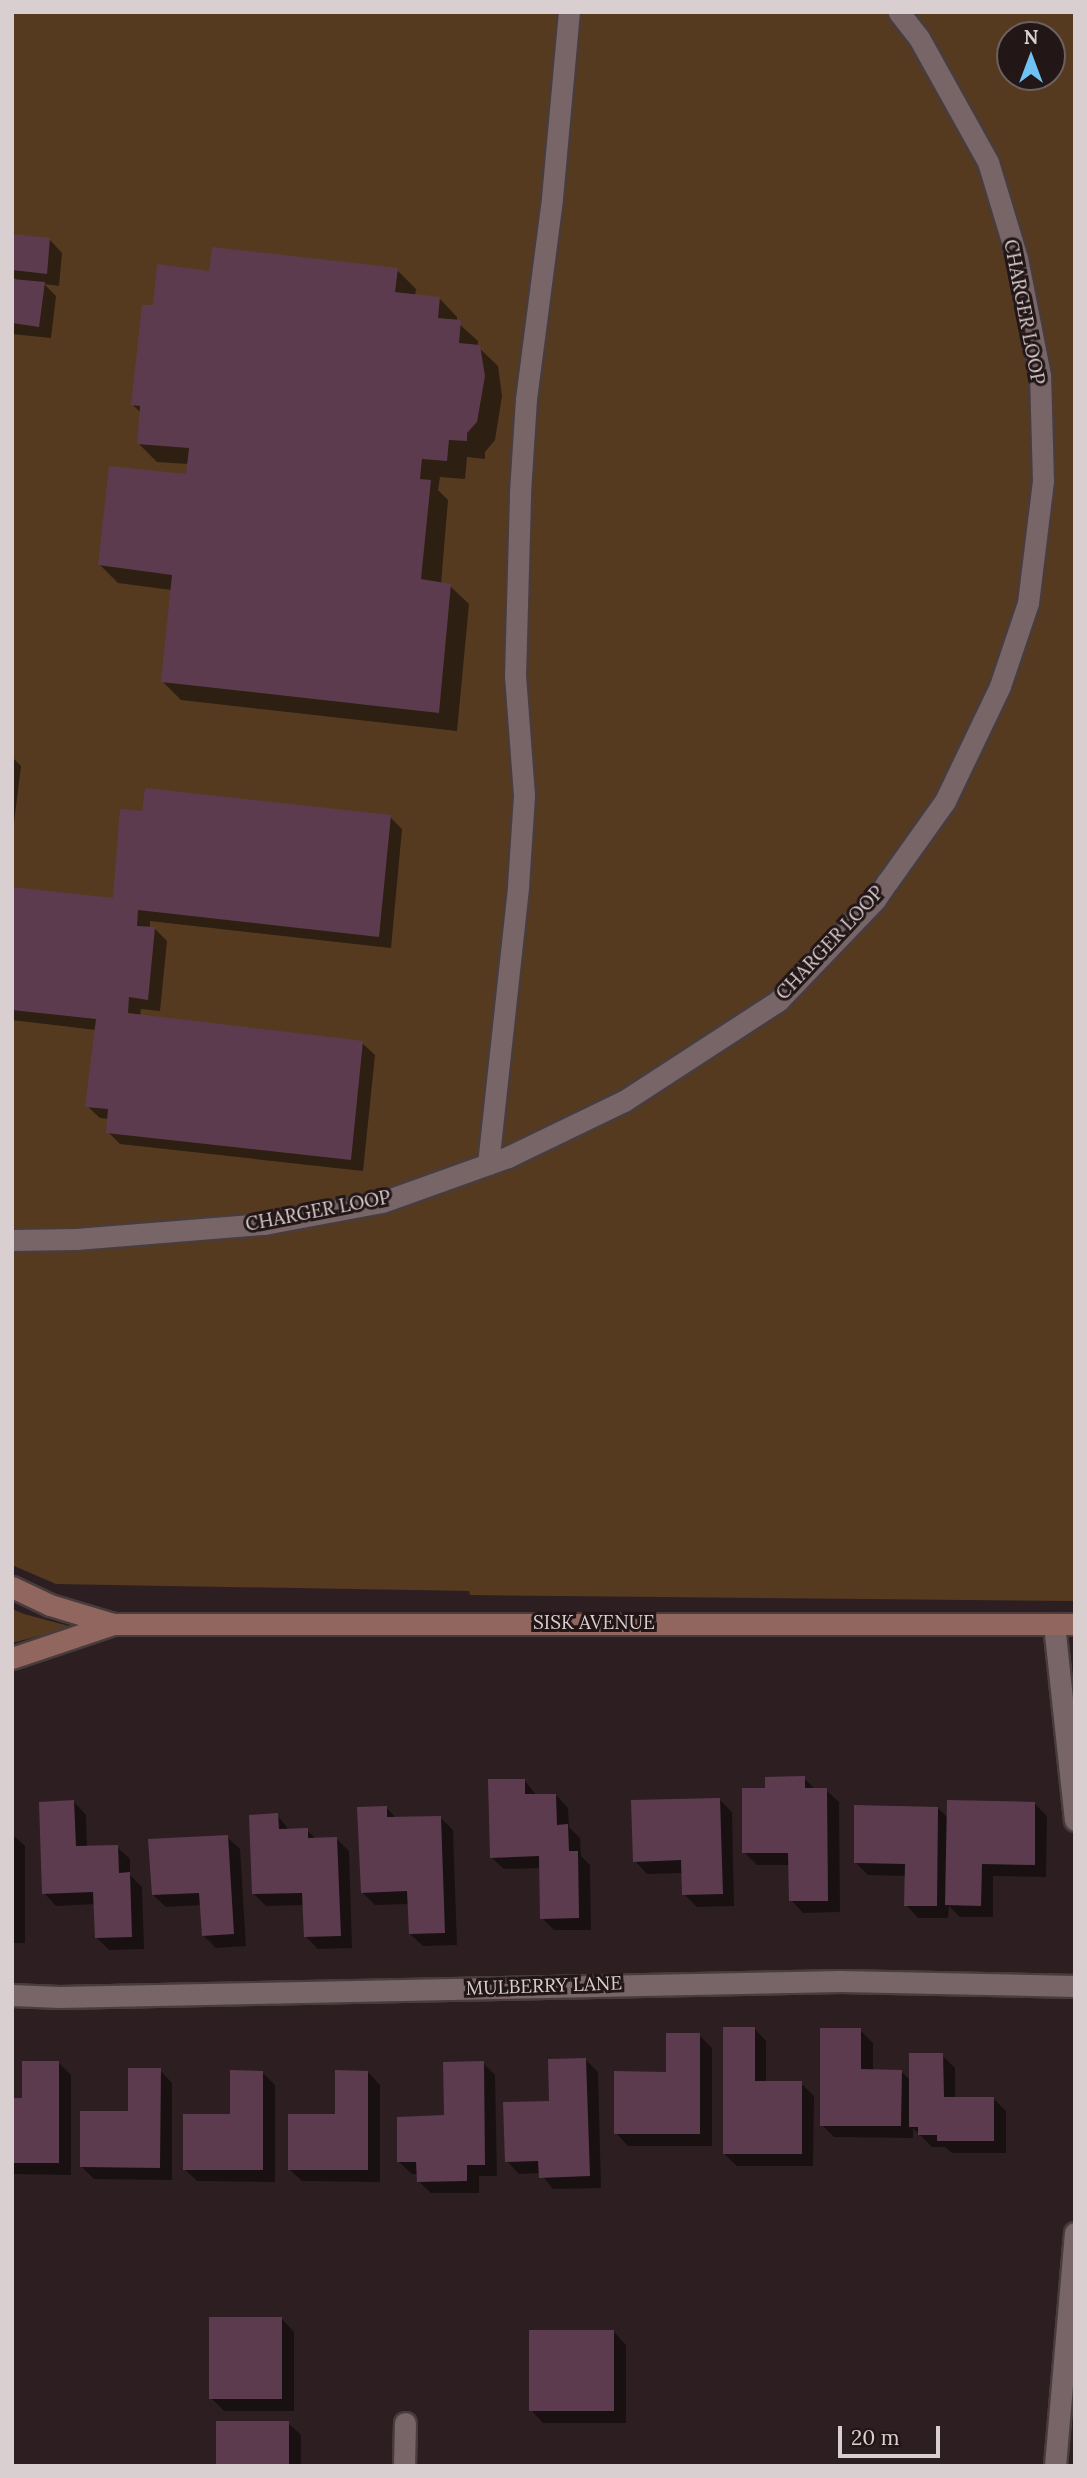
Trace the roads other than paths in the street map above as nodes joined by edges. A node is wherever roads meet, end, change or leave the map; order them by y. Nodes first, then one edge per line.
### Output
1 (569, 12) edge
2 (899, 12) edge
3 (488, 1164) junction
4 (15, 1242) edge
5 (12, 1587) edge
6 (113, 1624) junction
7 (1064, 1624) edge
8 (12, 1658) edge
9 (1075, 1820) edge
10 (1075, 1986) edge
11 (12, 1995) edge
12 (1075, 2233) edge
13 (405, 2423) dead end
14 (404, 2466) edge
15 (1055, 2466) edge

1 - 3 street
2 - 3 street, CHARGER LOOP
3 - 4 street, CHARGER LOOP
5 - 6 street, SISK AVENUE
6 - 7 street, SISK AVENUE
6 - 8 street, SISK AVENUE
7 - 9 street
10 - 11 street, MULBERRY LANE
12 - 15 street
13 - 14 street

